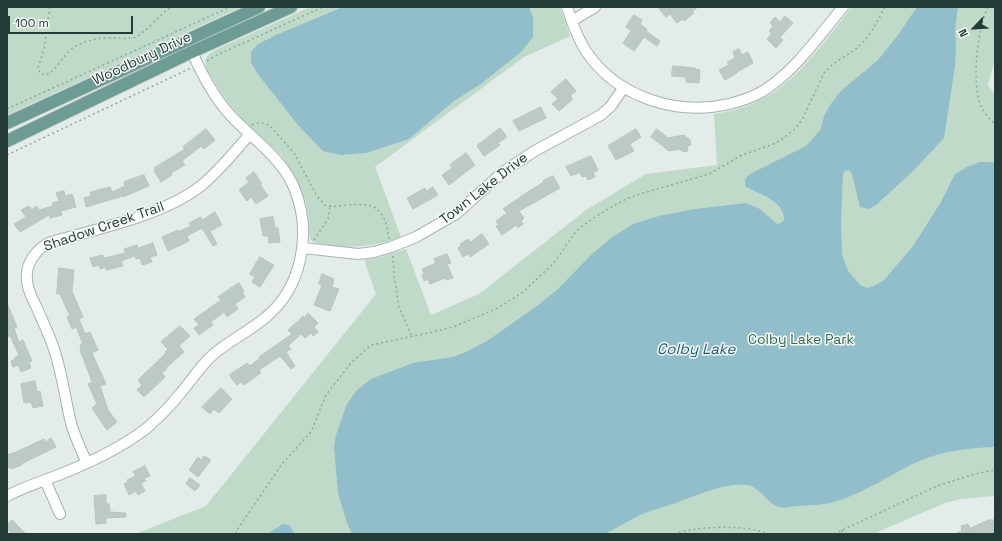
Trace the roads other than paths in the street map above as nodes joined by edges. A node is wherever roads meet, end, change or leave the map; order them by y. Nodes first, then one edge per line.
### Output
1 (259, 7) edge
2 (291, 7) edge
3 (568, 7) edge
4 (595, 7) edge
5 (843, 7) edge
6 (572, 21) junction
7 (192, 52) junction
8 (624, 87) junction
9 (7, 123) edge
10 (248, 132) junction
11 (7, 141) edge
12 (303, 248) junction
13 (87, 463) junction
14 (45, 480) junction
15 (7, 496) edge
16 (60, 514) dead end

1 - 9 main road, Woodbury Drive
2 - 7 main road, Woodbury Drive
3 - 6 street
4 - 6 street
5 - 8 street
6 - 8 street
7 - 10 street
7 - 11 main road, Woodbury Drive
8 - 12 street, Town Lake Drive
10 - 12 street
10 - 13 street, Shadow Creek Trail
12 - 13 street
13 - 14 street
14 - 15 street
14 - 16 street

